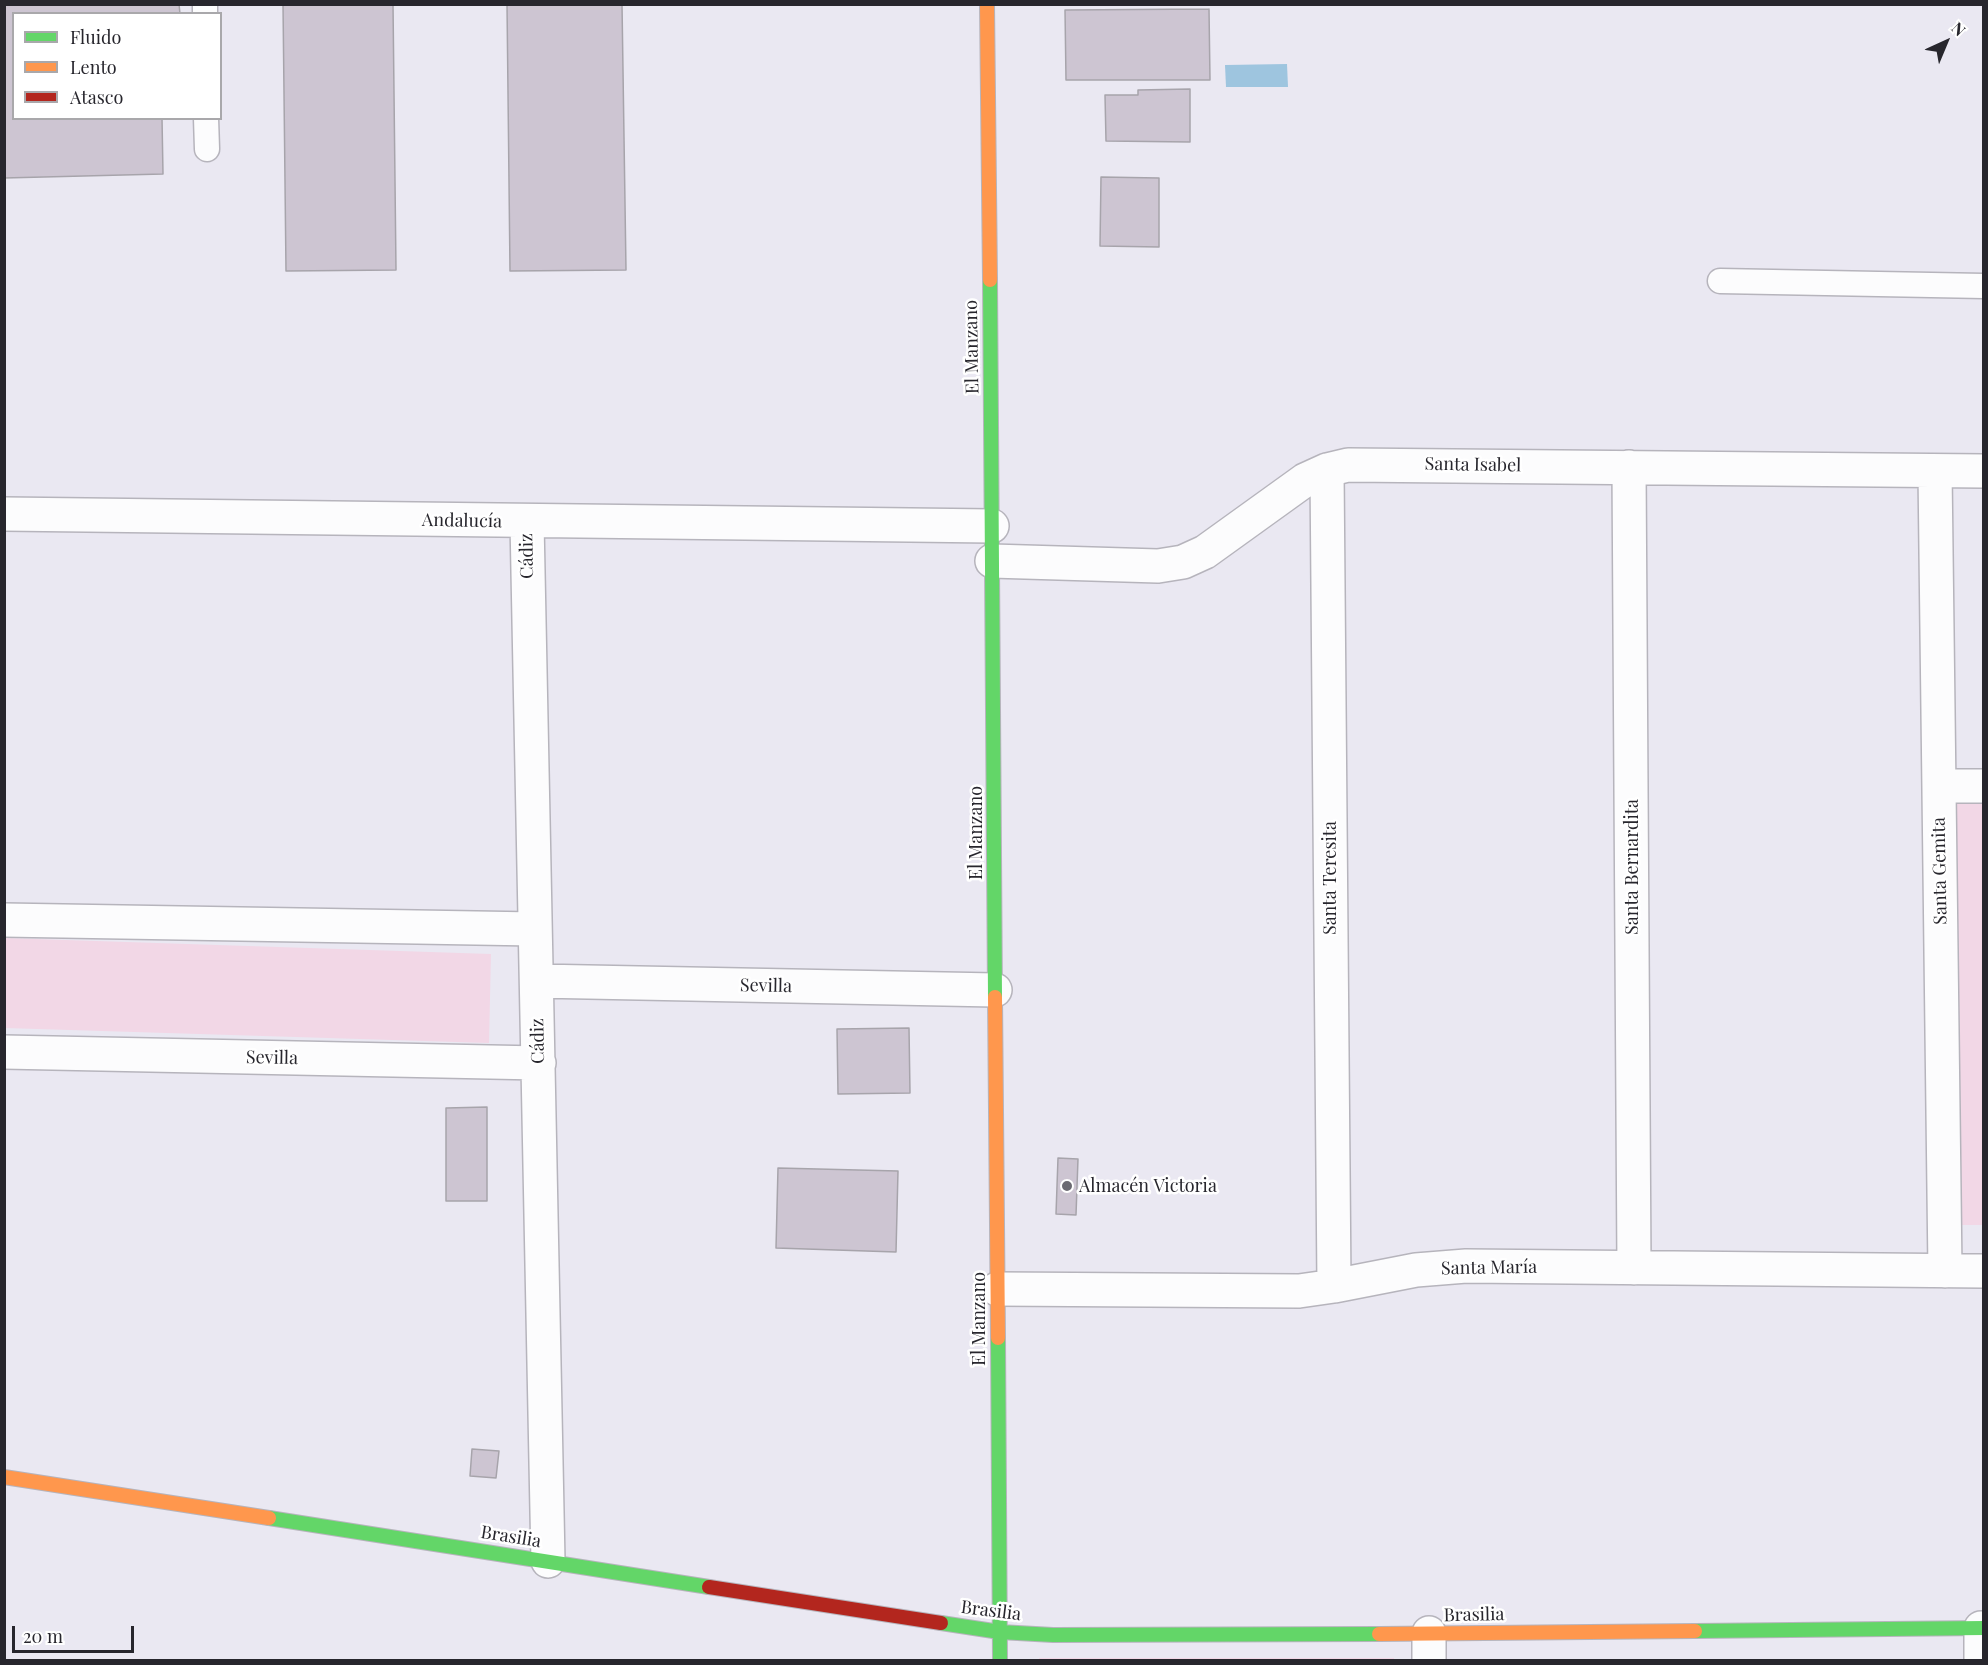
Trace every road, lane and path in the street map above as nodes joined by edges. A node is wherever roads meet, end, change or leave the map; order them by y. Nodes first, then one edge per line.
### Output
1 (987, 4) edge
2 (206, 120) edge
3 (207, 149) dead end
4 (1720, 281) dead end
5 (1983, 286) edge
6 (1629, 467) junction
7 (1327, 470) junction
8 (1935, 471) junction
9 (1983, 471) edge
10 (4, 514) edge
11 (527, 522) junction
12 (992, 526) junction
13 (992, 561) junction
14 (1939, 786) junction
15 (1983, 786) edge
16 (4, 921) edge
17 (535, 929) junction
18 (537, 981) junction
19 (995, 990) junction
20 (4, 1052) edge
21 (539, 1063) junction
22 (1634, 1268) junction
23 (1945, 1271) junction
24 (1983, 1271) edge
25 (1334, 1286) junction
26 (997, 1289) junction
27 (4, 1477) edge
28 (548, 1561) junction
29 (1982, 1628) edge
30 (1000, 1632) junction
31 (1429, 1647) edge
32 (1000, 1660) edge
33 (1981, 1660) edge

1 - 12 street, El Manzano
2 - 3 lane
4 - 5 lane
6 - 7 street, Santa Isabel
6 - 8 street, Santa Isabel
6 - 22 street, Santa Bernardita
7 - 13 street, Santa Isabel
7 - 25 street, Santa Teresita
8 - 9 street, Santa Isabel
8 - 14 street, Santa Gemita
10 - 11 street, Andalucía
11 - 12 street, Andalucía
11 - 17 street, Cádiz
12 - 13 street, El Manzano
13 - 19 street, El Manzano
14 - 15 street
14 - 23 street, Santa Gemita
16 - 17 street
17 - 18 street, Cádiz
18 - 19 street, Sevilla
18 - 21 street, Cádiz
19 - 26 street, El Manzano
20 - 21 street, Sevilla
21 - 28 street, Cádiz
22 - 23 street, Santa María
22 - 25 street, Santa María
23 - 24 street, Santa María
25 - 26 street, Santa María
26 - 30 street, El Manzano
27 - 28 street, Brasilia
28 - 30 street, Brasilia
29 - 31 street, Brasilia
29 - 33 street
30 - 31 street, Brasilia
30 - 32 street, El Manzano

